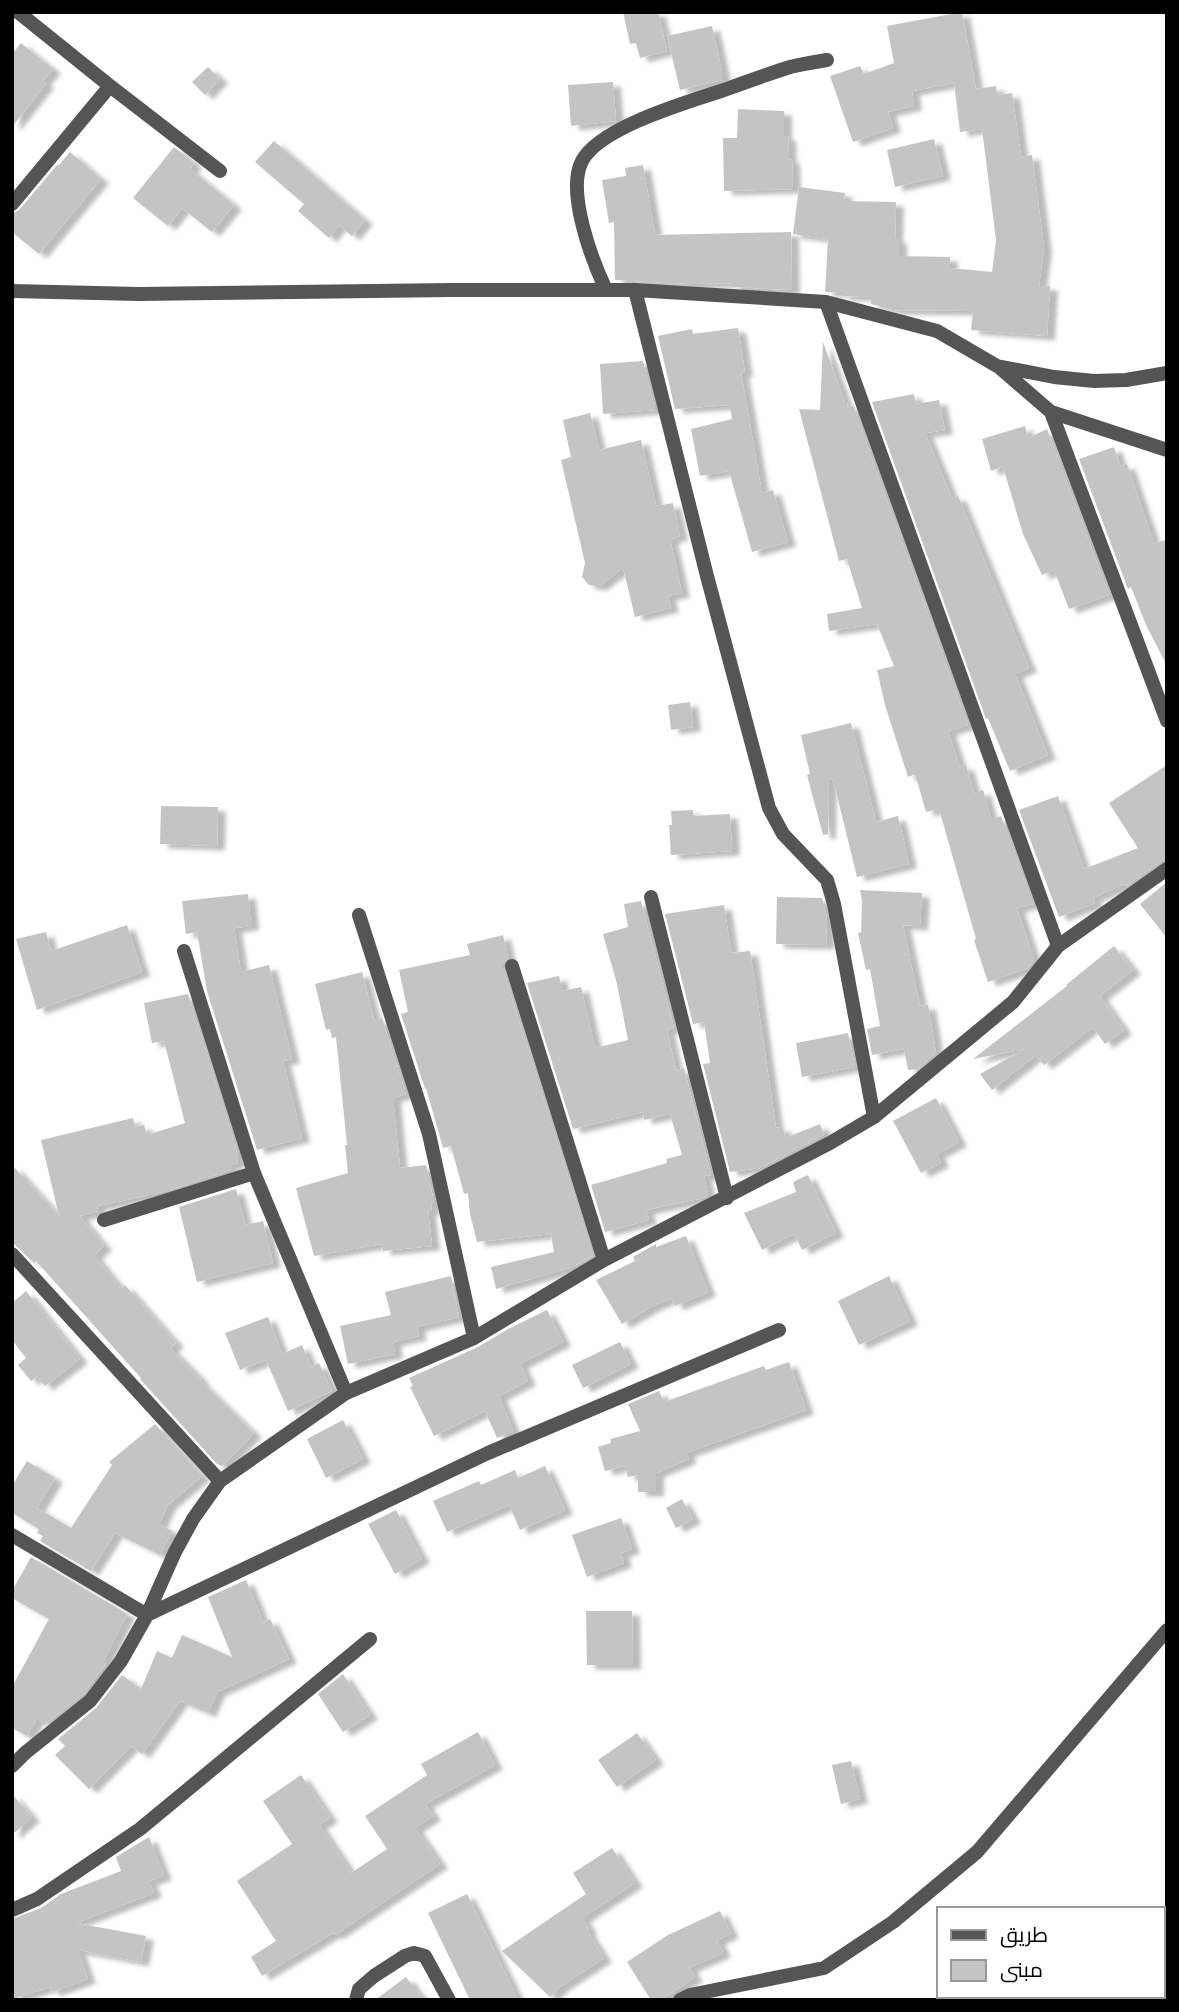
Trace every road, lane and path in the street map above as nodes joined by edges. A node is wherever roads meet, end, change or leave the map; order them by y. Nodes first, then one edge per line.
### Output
1 (18, 12) edge
2 (827, 60) dead end
3 (110, 86) junction
4 (220, 171) dead end
5 (12, 204) edge
6 (606, 290) junction
7 (635, 290) junction
8 (12, 291) edge
9 (826, 302) junction
10 (997, 366) junction
11 (1167, 373) edge
12 (1051, 412) junction
13 (1167, 450) edge
14 (1167, 721) edge
15 (1167, 869) edge
16 (651, 897) dead end
17 (359, 915) dead end
18 (1058, 946) junction
19 (184, 951) dead end
20 (512, 966) dead end
21 (874, 1116) junction
22 (254, 1172) junction
23 (727, 1198) junction
24 (104, 1220) dead end
25 (12, 1254) edge
26 (604, 1260) junction
27 (779, 1331) dead end
28 (474, 1338) junction
29 (346, 1393) junction
30 (220, 1481) junction
31 (12, 1535) edge
32 (147, 1615) junction
33 (1167, 1630) edge
34 (370, 1639) dead end
35 (12, 1745) edge
36 (25, 1753) junction
37 (12, 1766) edge
38 (12, 1910) edge
39 (356, 2000) edge
40 (449, 2000) edge
41 (680, 2000) edge

1 - 3 street
2 - 6 street
3 - 4 street
3 - 5 street
6 - 7 street
6 - 8 street
7 - 9 street
7 - 21 street
9 - 10 street
9 - 18 street
10 - 11 street
10 - 12 street
12 - 13 street
12 - 14 street
15 - 18 street
16 - 23 street
17 - 28 street
18 - 21 street
19 - 22 street
20 - 26 street
21 - 23 street
22 - 24 street
22 - 29 street
23 - 26 street
25 - 30 street
26 - 28 street
27 - 32 street
28 - 29 street
29 - 30 street
30 - 32 street
31 - 32 street
32 - 36 street
33 - 41 street
34 - 38 street
35 - 36 street
36 - 37 street
39 - 40 street

